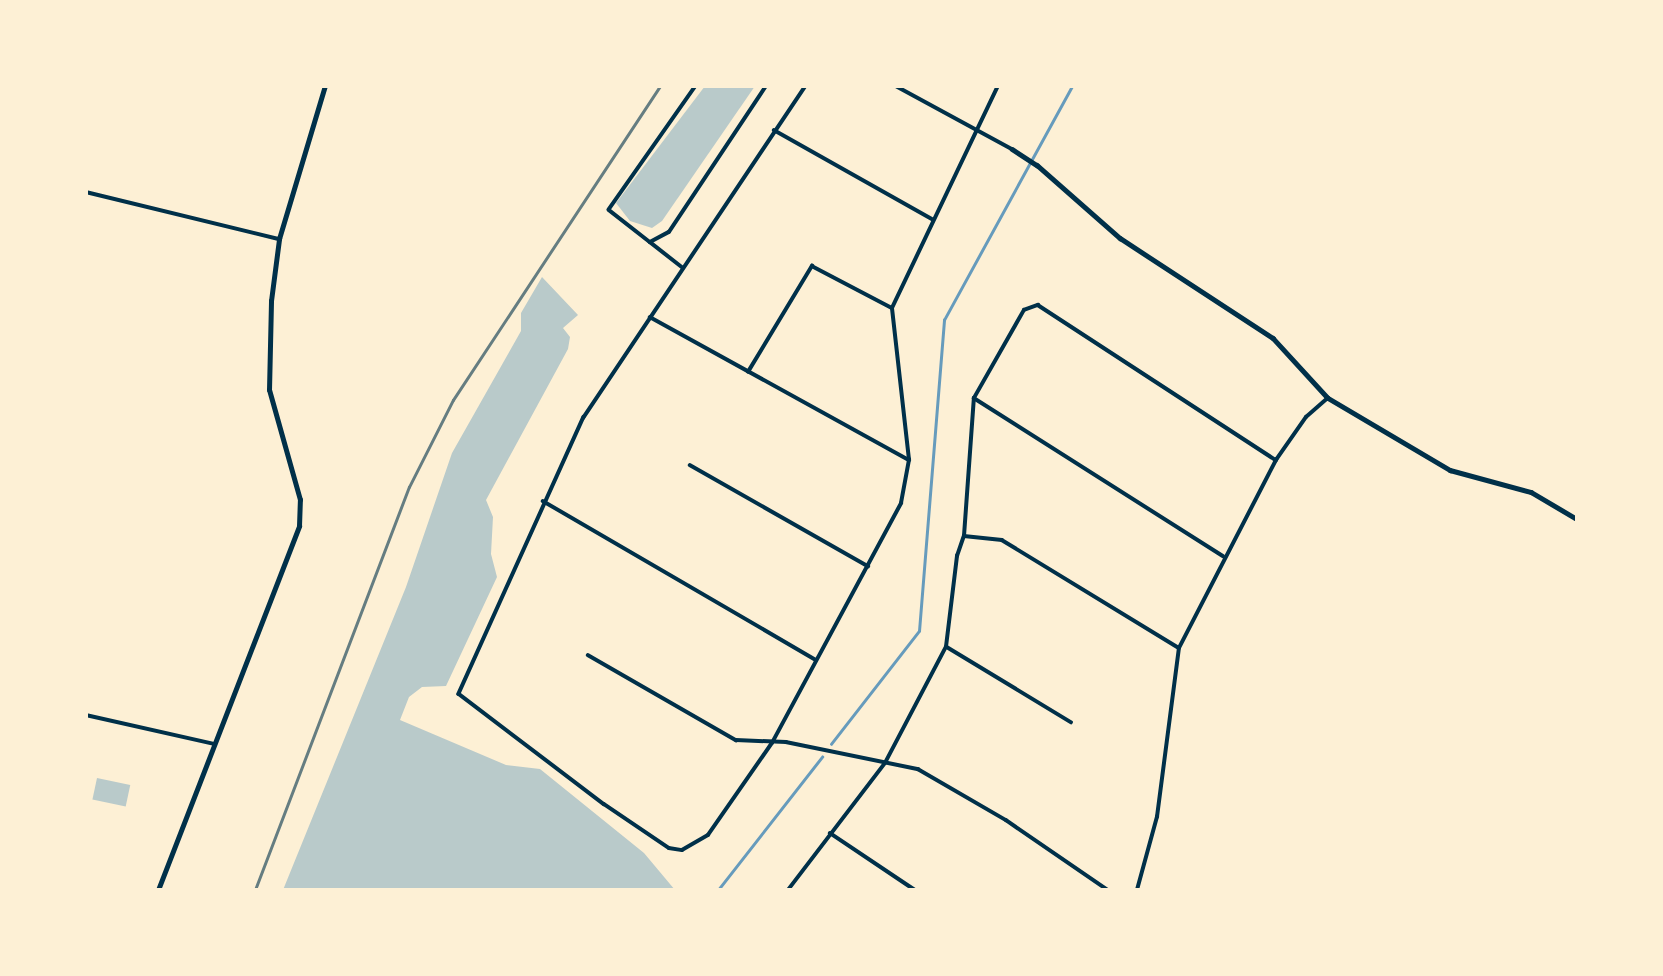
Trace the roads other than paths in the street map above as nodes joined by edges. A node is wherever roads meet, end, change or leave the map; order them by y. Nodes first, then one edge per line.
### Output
1 (325, 86) edge
2 (696, 86) edge
3 (766, 86) edge
4 (806, 86) edge
5 (896, 86) edge
6 (998, 86) edge
7 (774, 130) junction
8 (976, 130) junction
9 (1012, 149) joint
10 (86, 192) edge
11 (932, 219) junction
12 (279, 239) junction
13 (650, 242) junction
14 (682, 267) junction
15 (892, 308) junction
16 (650, 317) junction
17 (748, 372) junction
18 (974, 398) junction
19 (1328, 398) junction
20 (909, 460) junction
21 (1276, 460) junction
22 (690, 465) dead end
23 (544, 501) junction
24 (1577, 519) edge
25 (964, 536) junction
26 (1223, 556) junction
27 (868, 566) junction
28 (946, 647) junction
29 (1179, 648) junction
30 (588, 655) dead end
31 (815, 659) junction
32 (86, 715) edge
33 (1070, 722) dead end
34 (772, 743) junction
35 (215, 744) junction
36 (885, 763) junction
37 (829, 832) junction
38 (158, 890) edge
39 (788, 890) edge
40 (915, 890) edge
41 (1108, 890) edge
42 (1137, 890) edge

1 - 12 street
2 - 13 street
3 - 13 street
4 - 7 street
5 - 8 street
6 - 8 street
7 - 11 street
7 - 14 street
8 - 9 street
8 - 11 street
9 - 19 street
10 - 12 street
11 - 15 street
12 - 35 street
13 - 14 street
14 - 16 street
15 - 17 street
15 - 20 street
16 - 17 street
16 - 23 street
17 - 20 street
18 - 21 street
18 - 25 street
18 - 26 street
19 - 21 street
19 - 24 street
20 - 27 street
21 - 26 street
22 - 27 street
23 - 31 street
23 - 34 street
25 - 28 street
25 - 29 street
26 - 29 street
27 - 31 street
28 - 33 street
28 - 36 street
29 - 42 street
30 - 34 street
31 - 34 street
32 - 35 street
34 - 36 street
35 - 38 street
36 - 37 street
36 - 41 street
37 - 39 street
37 - 40 street

